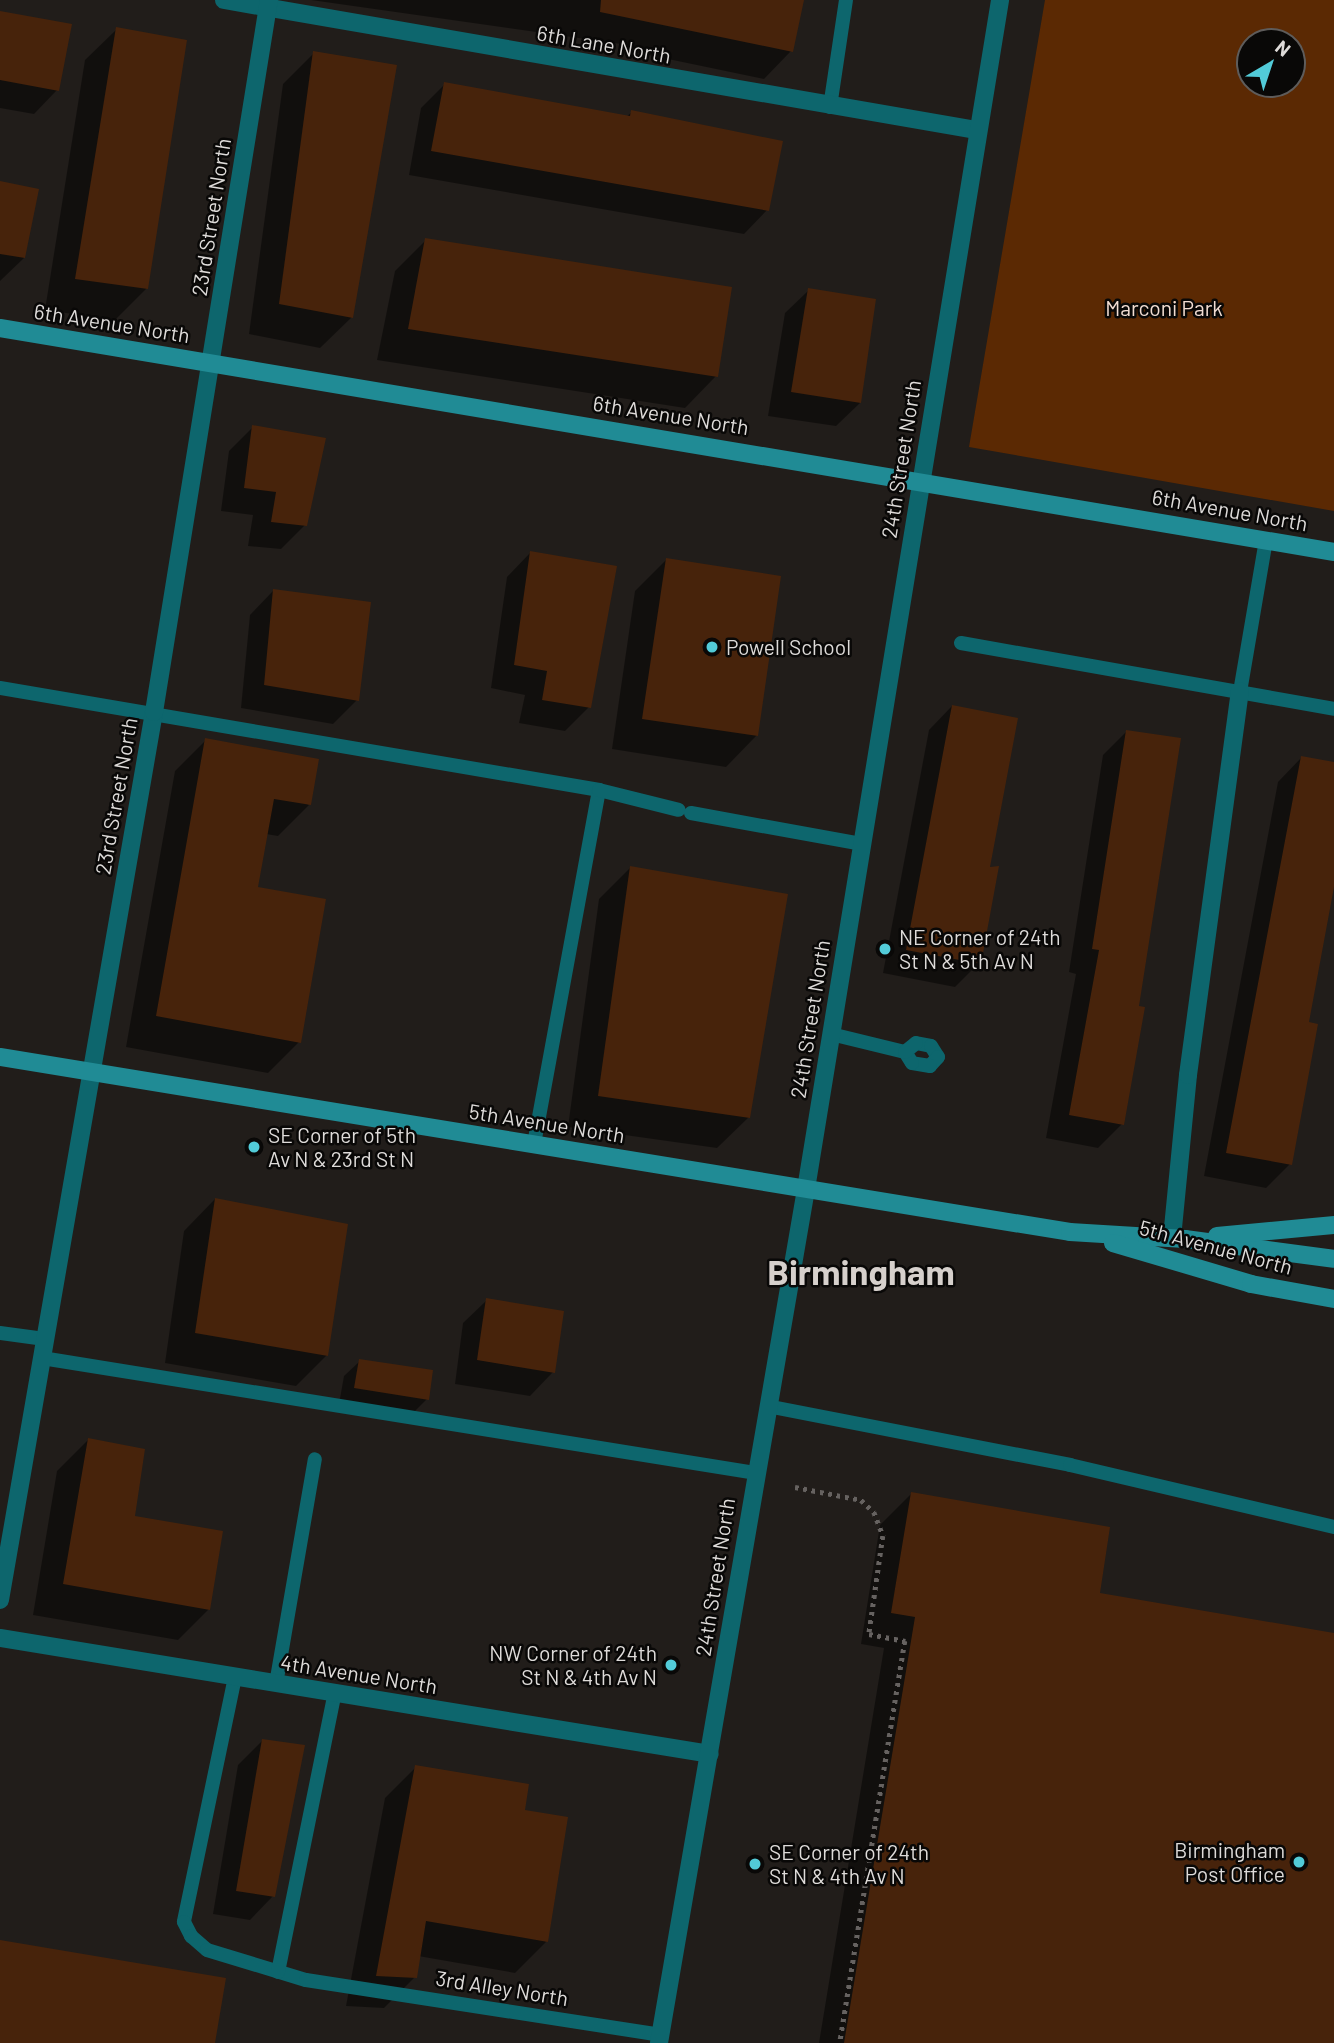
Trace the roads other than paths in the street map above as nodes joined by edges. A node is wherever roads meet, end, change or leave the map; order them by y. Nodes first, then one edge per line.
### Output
1 (224, 0) edge
2 (846, 0) edge
3 (1000, 0) edge
4 (269, 4) edge
5 (830, 107) junction
6 (977, 130) junction
7 (0, 328) edge
8 (211, 363) junction
9 (920, 479) junction
10 (1266, 540) junction
11 (1334, 552) edge
12 (961, 643) dead end
13 (0, 688) edge
14 (1240, 692) junction
15 (1334, 709) edge
16 (154, 712) junction
17 (599, 790) junction
18 (862, 844) junction
19 (831, 1034) junction
20 (905, 1052) dead end
21 (0, 1057) edge
22 (90, 1072) junction
23 (534, 1144) junction
24 (806, 1189) junction
25 (1334, 1225) edge
26 (1086, 1235) junction
27 (1178, 1238) junction
28 (1334, 1259) edge
29 (1334, 1298) edge
30 (0, 1333) edge
31 (43, 1348) junction
32 (767, 1406) junction
33 (315, 1458) dead end
34 (755, 1473) junction
35 (1334, 1527) edge
36 (0, 1600) edge
37 (0, 1638) edge
38 (235, 1677) junction
39 (276, 1684) junction
40 (335, 1693) junction
41 (710, 1754) junction
42 (278, 1972) junction
43 (659, 2039) edge

1 - 4 street, 6th Lane North
2 - 5 lane
3 - 6 street, 24th Street North
4 - 5 street, 6th Lane North
4 - 8 street, 23rd Street North
5 - 6 street, 6th Lane North
6 - 9 street, 24th Street North
7 - 8 main road, 6th Avenue North
8 - 9 main road, 6th Avenue North
8 - 16 street, 23rd Street North
9 - 10 main road, 6th Avenue North
9 - 18 street, 24th Street North
10 - 11 main road, 6th Avenue North
10 - 14 lane
12 - 14 lane
13 - 16 lane
14 - 15 lane
14 - 27 street
16 - 17 lane
16 - 22 street, 23rd Street North
17 - 18 lane
17 - 23 lane
18 - 19 street, 24th Street North
19 - 20 lane
19 - 24 street, 24th Street North
21 - 22 main road, 5th Avenue North
22 - 23 main road, 5th Avenue North
22 - 31 street, 23rd Street North
23 - 24 main road, 5th Avenue North
24 - 26 main road, 5th Avenue North
24 - 32 street, 24th Street North
25 - 27 main road
26 - 27 main road, 5th Avenue North
26 - 29 main road, 5th Avenue North
27 - 28 main road, 5th Avenue North
30 - 31 lane
31 - 34 lane
31 - 36 street, 23rd Street North
32 - 34 street, 24th Street North
32 - 35 lane
33 - 39 lane
34 - 41 street, 24th Street North
37 - 38 street, 4th Avenue North
38 - 39 street, 4th Avenue North
38 - 42 lane, 3rd Alley North
39 - 40 street, 4th Avenue North
40 - 41 street, 4th Avenue North
40 - 42 lane
41 - 43 street, 24th Street North
42 - 43 lane, 3rd Alley North

